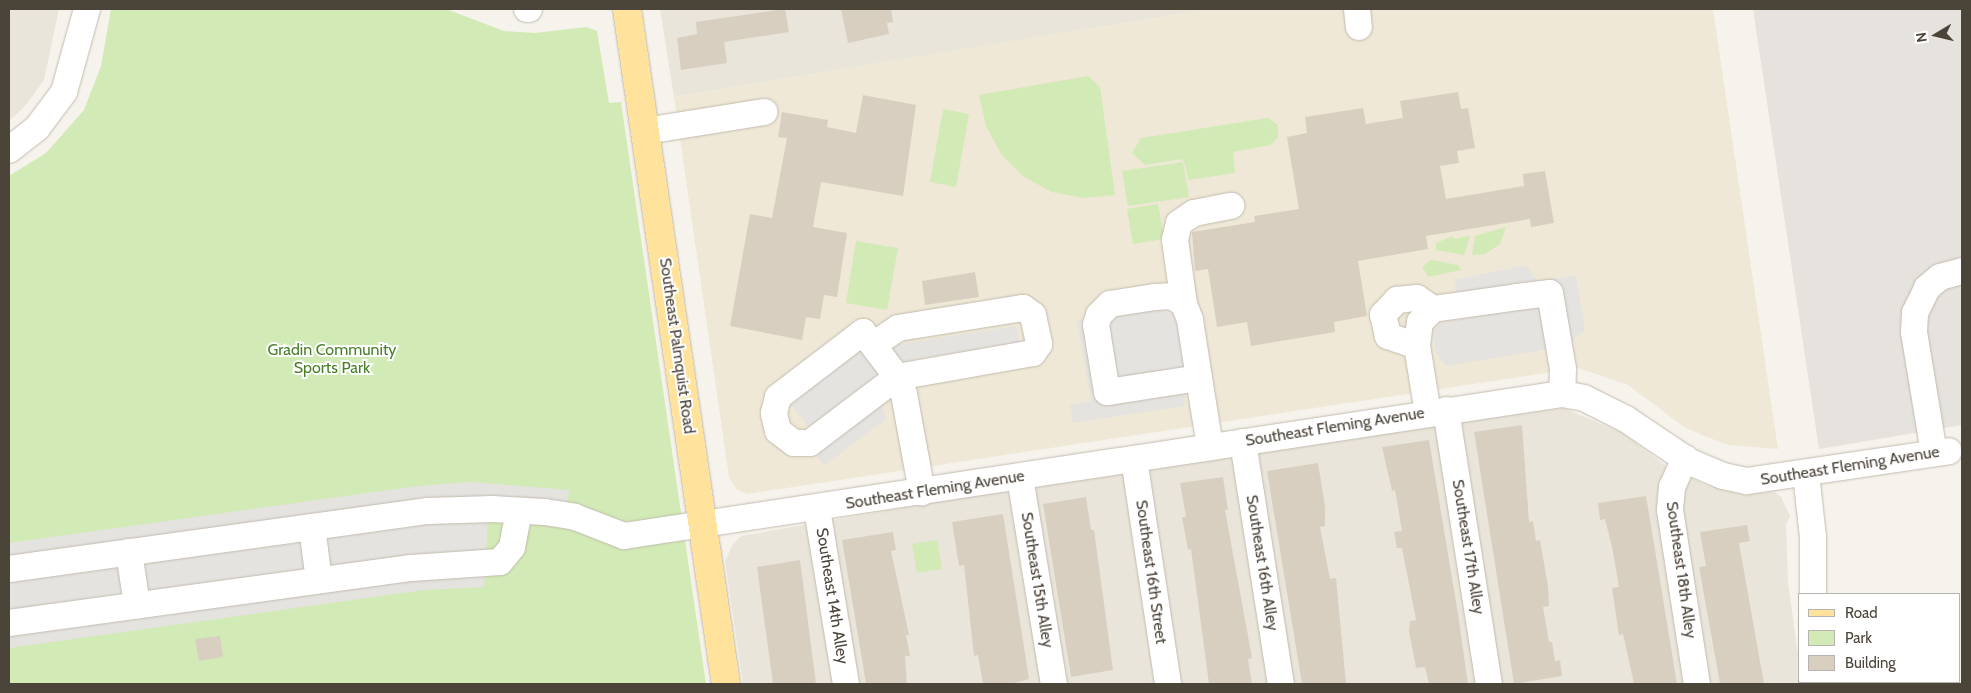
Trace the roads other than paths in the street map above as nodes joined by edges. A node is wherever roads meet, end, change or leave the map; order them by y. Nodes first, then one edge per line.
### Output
1 (87, 9) edge
2 (627, 9) edge
3 (764, 112) dead end
4 (645, 131) junction
5 (9, 150) edge
6 (1231, 206) dead end
7 (1962, 271) edge
8 (1184, 304) junction
9 (1433, 310) junction
10 (873, 345) junction
11 (1417, 346) junction
12 (897, 377) junction
13 (1199, 378) junction
14 (1562, 394) junction
15 (1437, 412) junction
16 (1243, 442) junction
17 (1210, 447) junction
18 (1685, 458) junction
19 (1134, 459) junction
20 (1806, 474) junction
21 (1020, 477) junction
22 (922, 492) junction
23 (817, 509) junction
24 (519, 511) junction
25 (703, 526) junction
26 (312, 527) junction
27 (129, 552) junction
28 (9, 569) edge
29 (319, 580) junction
30 (1813, 593) edge
31 (137, 605) junction
32 (9, 623) edge
33 (726, 684) edge
34 (846, 684) edge
35 (1054, 684) edge
36 (1168, 684) edge
37 (1281, 684) edge
38 (1489, 684) edge
39 (1697, 684) edge

1 - 5 street
2 - 4 main road, Southeast Palmquist Road
3 - 4 street
4 - 25 main road, Southeast Palmquist Road
6 - 8 street
7 - 20 street, Southeast Fleming Avenue
8 - 13 street
8 - 13 street
9 - 11 street, Southeast 17th Alley
9 - 11 street
9 - 14 street
10 - 12 street
10 - 12 street
10 - 12 street
11 - 15 street, Southeast 17th Alley
12 - 22 street
13 - 17 street
14 - 15 street, Southeast Fleming Avenue
14 - 18 street, Southeast Fleming Avenue
15 - 16 street, Southeast Fleming Avenue
15 - 38 street, Southeast 17th Alley
16 - 17 street, Southeast Fleming Avenue
16 - 37 street, Southeast 16th Alley
17 - 19 street, Southeast Fleming Avenue
18 - 20 street, Southeast Fleming Avenue
18 - 39 street, Southeast 18th Alley
19 - 21 street, Southeast Fleming Avenue
19 - 36 street, Southeast 16th Street
20 - 30 street
21 - 22 street, Southeast Fleming Avenue
21 - 35 street, Southeast 15th Alley
22 - 23 street, Southeast Fleming Avenue
23 - 25 street, Southeast Fleming Avenue
23 - 34 street, Southeast 14th Alley
24 - 25 street, Southeast Fleming Avenue
24 - 26 street, Southeast Fleming Avenue
24 - 29 street
25 - 33 main road, Southeast Palmquist Road
26 - 27 street, Southeast Fleming Avenue
26 - 29 street
27 - 28 street, Southeast Fleming Avenue
27 - 31 street
29 - 31 street
31 - 32 street

